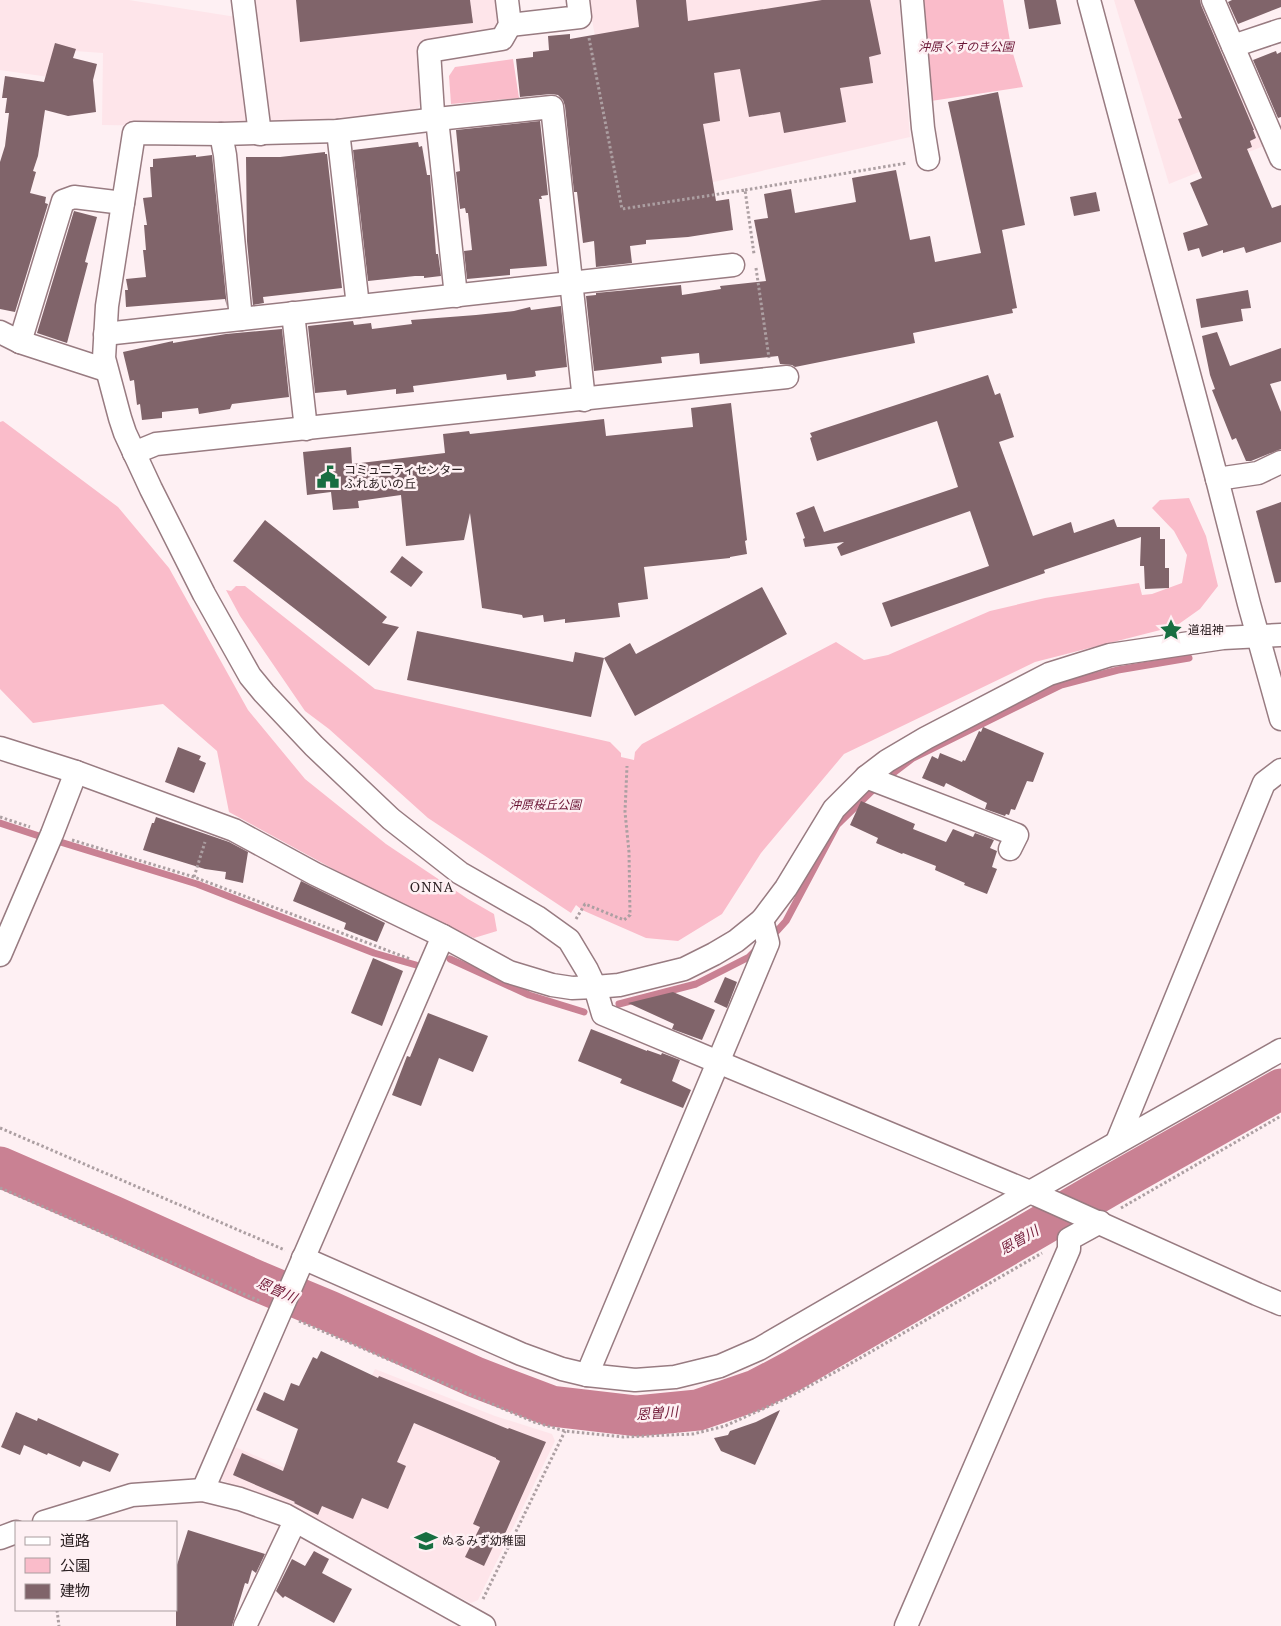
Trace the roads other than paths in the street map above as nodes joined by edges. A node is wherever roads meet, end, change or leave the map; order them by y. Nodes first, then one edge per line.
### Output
1 (244, 0) edge
2 (507, 0) edge
3 (912, 0) edge
4 (1090, 0) edge
5 (1213, 0) edge
6 (576, 9) edge
7 (510, 25) junction
8 (1281, 30) edge
9 (1232, 46) junction
10 (437, 119) junction
11 (338, 131) junction
12 (221, 134) junction
13 (260, 134) junction
14 (1281, 158) edge
15 (928, 159) road end
16 (123, 203) junction
17 (733, 265) dead end
18 (572, 282) junction
19 (456, 296) junction
20 (358, 306) junction
21 (293, 313) junction
22 (241, 319) junction
23 (0, 332) edge
24 (105, 334) junction
25 (20, 342) junction
26 (106, 370) junction
27 (779, 378) road end
28 (584, 400) junction
29 (306, 429) junction
30 (134, 453) junction
31 (1281, 462) edge
32 (1217, 479) junction
33 (1281, 635) edge
34 (1257, 636) junction
35 (1281, 719) edge
36 (0, 748) edge
37 (1281, 770) edge
38 (76, 772) junction
39 (866, 777) junction
40 (1016, 834) dead end
41 (762, 920) junction
42 (443, 936) junction
43 (0, 955) edge
44 (595, 987) junction
45 (1281, 1050) edge
46 (718, 1062) junction
47 (1118, 1142) junction
48 (1034, 1193) junction
49 (1094, 1220) junction
50 (302, 1261) junction
51 (1281, 1304) edge
52 (587, 1375) junction
53 (203, 1490) junction
54 (47, 1521) edge
55 (295, 1521) junction
56 (15, 1532) edge
57 (0, 1538) edge
58 (478, 1623) edge
59 (245, 1626) edge
60 (906, 1626) edge

1 - 13 street
2 - 7 street
3 - 15 street
4 - 32 street
5 - 9 street
6 - 7 street
7 - 10 street
8 - 9 street
9 - 14 street
10 - 11 street
10 - 18 street
10 - 19 street
11 - 13 street
11 - 20 street
12 - 13 street
12 - 16 street
12 - 22 street
16 - 24 street
16 - 25 street
17 - 18 street
18 - 19 street
18 - 28 street
19 - 20 street
20 - 21 street
21 - 22 street
21 - 29 street
22 - 24 street
23 - 25 street
24 - 26 street
25 - 26 street
26 - 30 street
27 - 28 street
28 - 29 street
29 - 30 street
30 - 44 street
31 - 32 street
32 - 34 street
33 - 34 street
34 - 35 street
34 - 39 street
36 - 38 street
37 - 47 street
38 - 42 street
38 - 43 street
39 - 40 street
39 - 41 street
41 - 44 street
41 - 46 street
42 - 44 street
42 - 50 street
44 - 46 street
45 - 47 street
46 - 48 street
46 - 52 street
47 - 48 street
48 - 49 street
48 - 52 street
49 - 51 street
49 - 60 street
50 - 52 street
50 - 53 street
53 - 54 street
53 - 55 street
55 - 58 street
55 - 59 street
56 - 57 street

